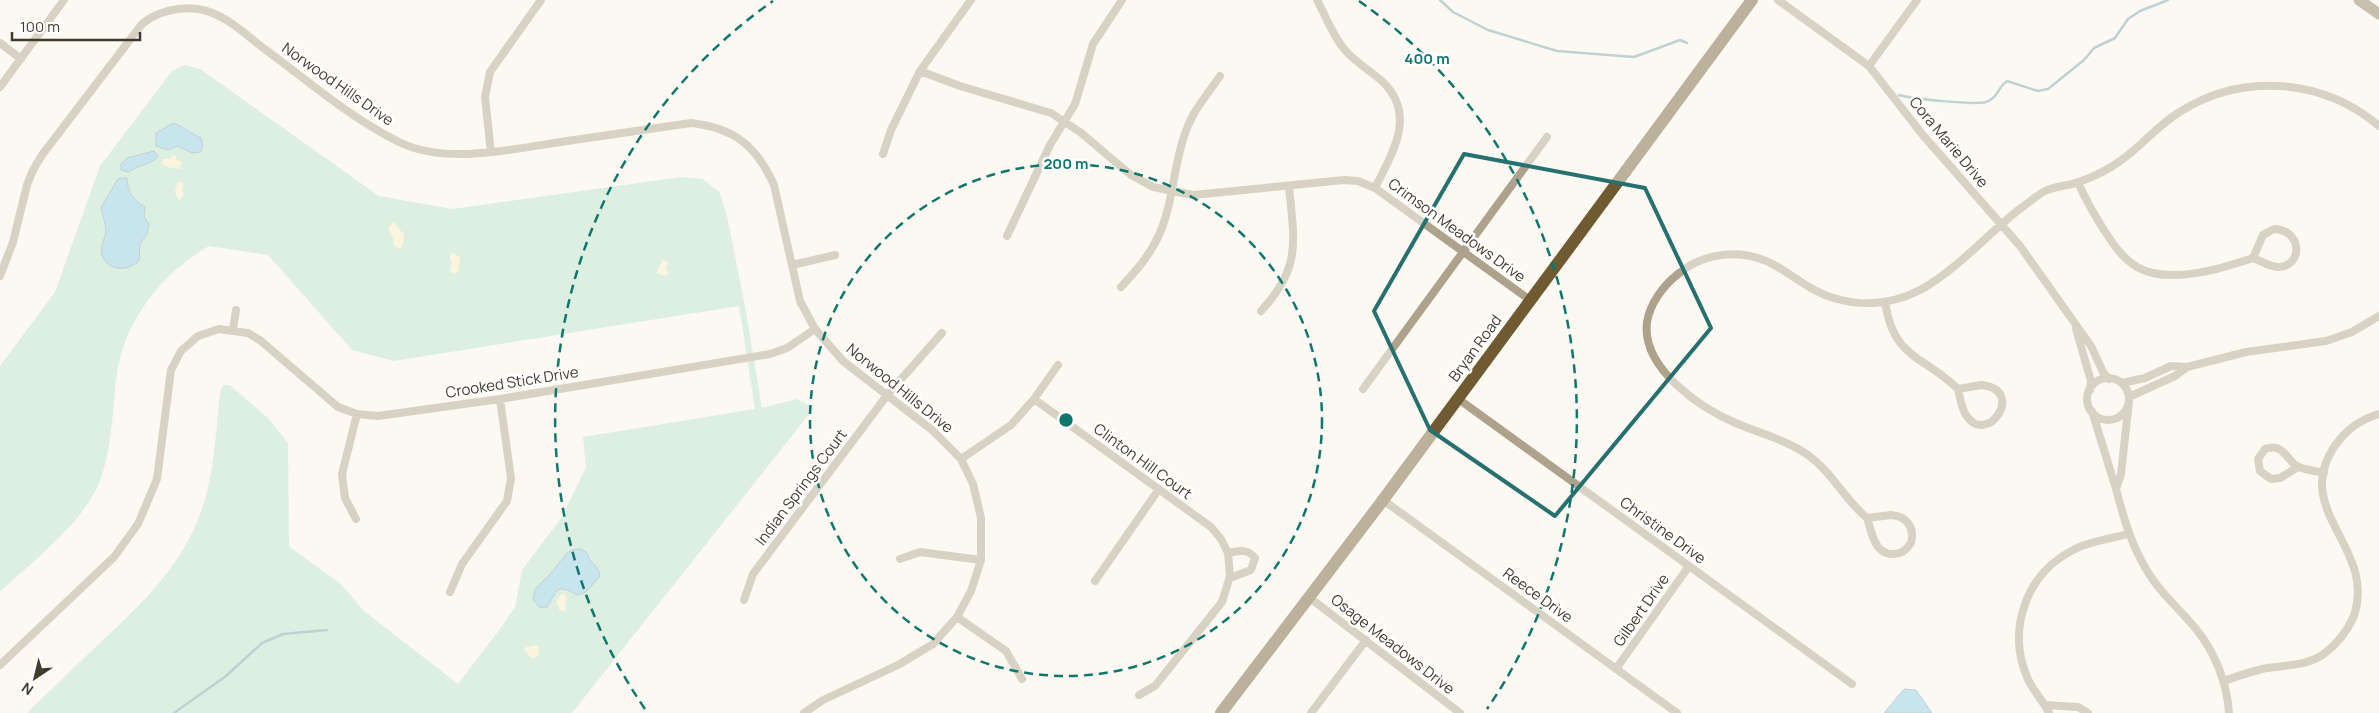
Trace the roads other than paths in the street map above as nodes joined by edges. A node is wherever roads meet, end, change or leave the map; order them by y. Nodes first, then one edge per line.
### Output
1 (64, 0) edge
2 (541, 0) edge
3 (971, 0) edge
4 (1122, 0) edge
5 (1317, 0) edge
6 (1752, 0) edge
7 (1778, 0) edge
8 (1917, 0) edge
9 (2360, 0) edge
10 (2379, 14) edge
11 (0, 43) edge
12 (21, 59) junction
13 (1869, 66) junction
14 (920, 71) junction
15 (1220, 76) dead end
16 (0, 87) edge
17 (1065, 121) junction
18 (2379, 126) edge
19 (1547, 137) dead end
20 (491, 152) junction
21 (883, 154) dead end
22 (2078, 182) junction
23 (1289, 186) junction
24 (1375, 188) junction
25 (1171, 192) junction
26 (2000, 224) junction
27 (1007, 236) dead end
28 (1463, 252) junction
29 (835, 255) dead end
30 (2253, 258) junction
31 (792, 265) junction
32 (0, 276) edge
33 (1121, 287) dead end
34 (1530, 300) junction
35 (1885, 302) junction
36 (236, 310) dead end
37 (1262, 311) dead end
38 (2379, 316) edge
39 (2076, 327) junction
40 (815, 329) junction
41 (233, 330) junction
42 (942, 333) dead end
43 (1058, 365) dead end
44 (2187, 367) junction
45 (2109, 379) junction
46 (2122, 383) junction
47 (1958, 388) junction
48 (1362, 389) dead end
49 (2090, 390) junction
50 (888, 394) junction
51 (1458, 398) junction
52 (500, 399) junction
53 (1034, 399) junction
54 (2129, 399) junction
55 (2092, 411) junction
56 (357, 414) junction
57 (2379, 414) edge
58 (961, 459) junction
59 (2298, 467) junction
60 (2324, 473) junction
61 (1160, 489) junction
62 (2116, 489) junction
63 (1383, 500) junction
64 (1867, 518) junction
65 (356, 519) dead end
66 (2128, 534) junction
67 (1228, 553) junction
68 (900, 559) dead end
69 (981, 560) junction
70 (1689, 566) junction
71 (1230, 578) junction
72 (1095, 581) dead end
73 (450, 592) dead end
74 (1310, 598) junction
75 (744, 600) dead end
76 (957, 617) junction
77 (1366, 640) junction
78 (0, 666) edge
79 (1616, 669) junction
80 (1022, 679) dead end
81 (2224, 681) junction
82 (1852, 684) dead end
83 (1139, 695) dead end
84 (2045, 705) junction
85 (804, 713) edge
86 (1221, 713) edge
87 (1311, 713) edge
88 (1460, 713) edge
89 (1677, 713) edge
90 (2049, 713) edge
91 (2088, 713) edge
92 (2229, 713) edge

1 - 12 street
2 - 20 street
3 - 14 street
4 - 17 street
5 - 24 street
6 - 34 main road, Bryan Road
7 - 13 street, Cora Marie Drive
8 - 13 street
9 - 10 street
11 - 12 street
12 - 16 street
13 - 26 street, Cora Marie Drive
14 - 17 street, Crimson Meadows Drive
14 - 21 street
15 - 25 street
17 - 25 street, Crimson Meadows Drive
17 - 27 street
18 - 22 street
19 - 28 street
20 - 31 street, Norwood Hills Drive
20 - 32 street, Norwood Hills Drive
22 - 26 street
22 - 30 street
23 - 24 street, Crimson Meadows Drive
23 - 25 street, Crimson Meadows Drive
23 - 37 street
24 - 28 street, Crimson Meadows Drive
25 - 33 street
26 - 35 street
26 - 39 street, Cora Marie Drive
28 - 34 street, Crimson Meadows Drive
28 - 48 street
29 - 31 street
30 - 30 street
31 - 40 street, Norwood Hills Drive
34 - 51 main road, Bryan Road
35 - 47 street
35 - 64 street
36 - 41 street
38 - 44 street
39 - 45 street, Cora Marie Drive
39 - 49 street, Cora Marie Drive
40 - 50 street, Norwood Hills Drive
40 - 52 street, Crooked Stick Drive
41 - 56 street, Crooked Stick Drive
41 - 78 street, Crooked Stick Drive
42 - 50 street, Indian Springs Court
43 - 53 street
44 - 46 street
44 - 54 street
45 - 46 street
45 - 49 street
46 - 54 street
47 - 47 street
49 - 55 street
50 - 58 street, Norwood Hills Drive
50 - 75 street, Indian Springs Court
51 - 63 main road, Bryan Road
51 - 70 street, Christine Drive
52 - 56 street, Crooked Stick Drive
52 - 73 street
53 - 58 street
53 - 61 street, Clinton Hill Court
54 - 55 street
54 - 62 street
55 - 62 street
56 - 65 street
57 - 60 street
58 - 69 street, Norwood Hills Drive
59 - 59 street
59 - 60 street
60 - 81 street
61 - 67 street, Clinton Hill Court
61 - 72 street
62 - 66 street
63 - 74 main road, Bryan Road
63 - 79 street, Reece Drive
64 - 64 street
66 - 81 street
66 - 84 street
67 - 71 street, Clinton Hill Court
67 - 71 street
68 - 69 street
69 - 76 street, Norwood Hills Drive
70 - 79 street, Gilbert Drive
70 - 82 street, Christine Drive
71 - 83 street, Clinton Hill Court
74 - 77 street, Osage Meadows Drive
74 - 86 main road, Bryan Road
76 - 80 street
76 - 85 street, Norwood Hills Drive
77 - 87 street
77 - 88 street, Osage Meadows Drive
79 - 89 street, Reece Drive
81 - 92 street
84 - 90 street
84 - 91 street

